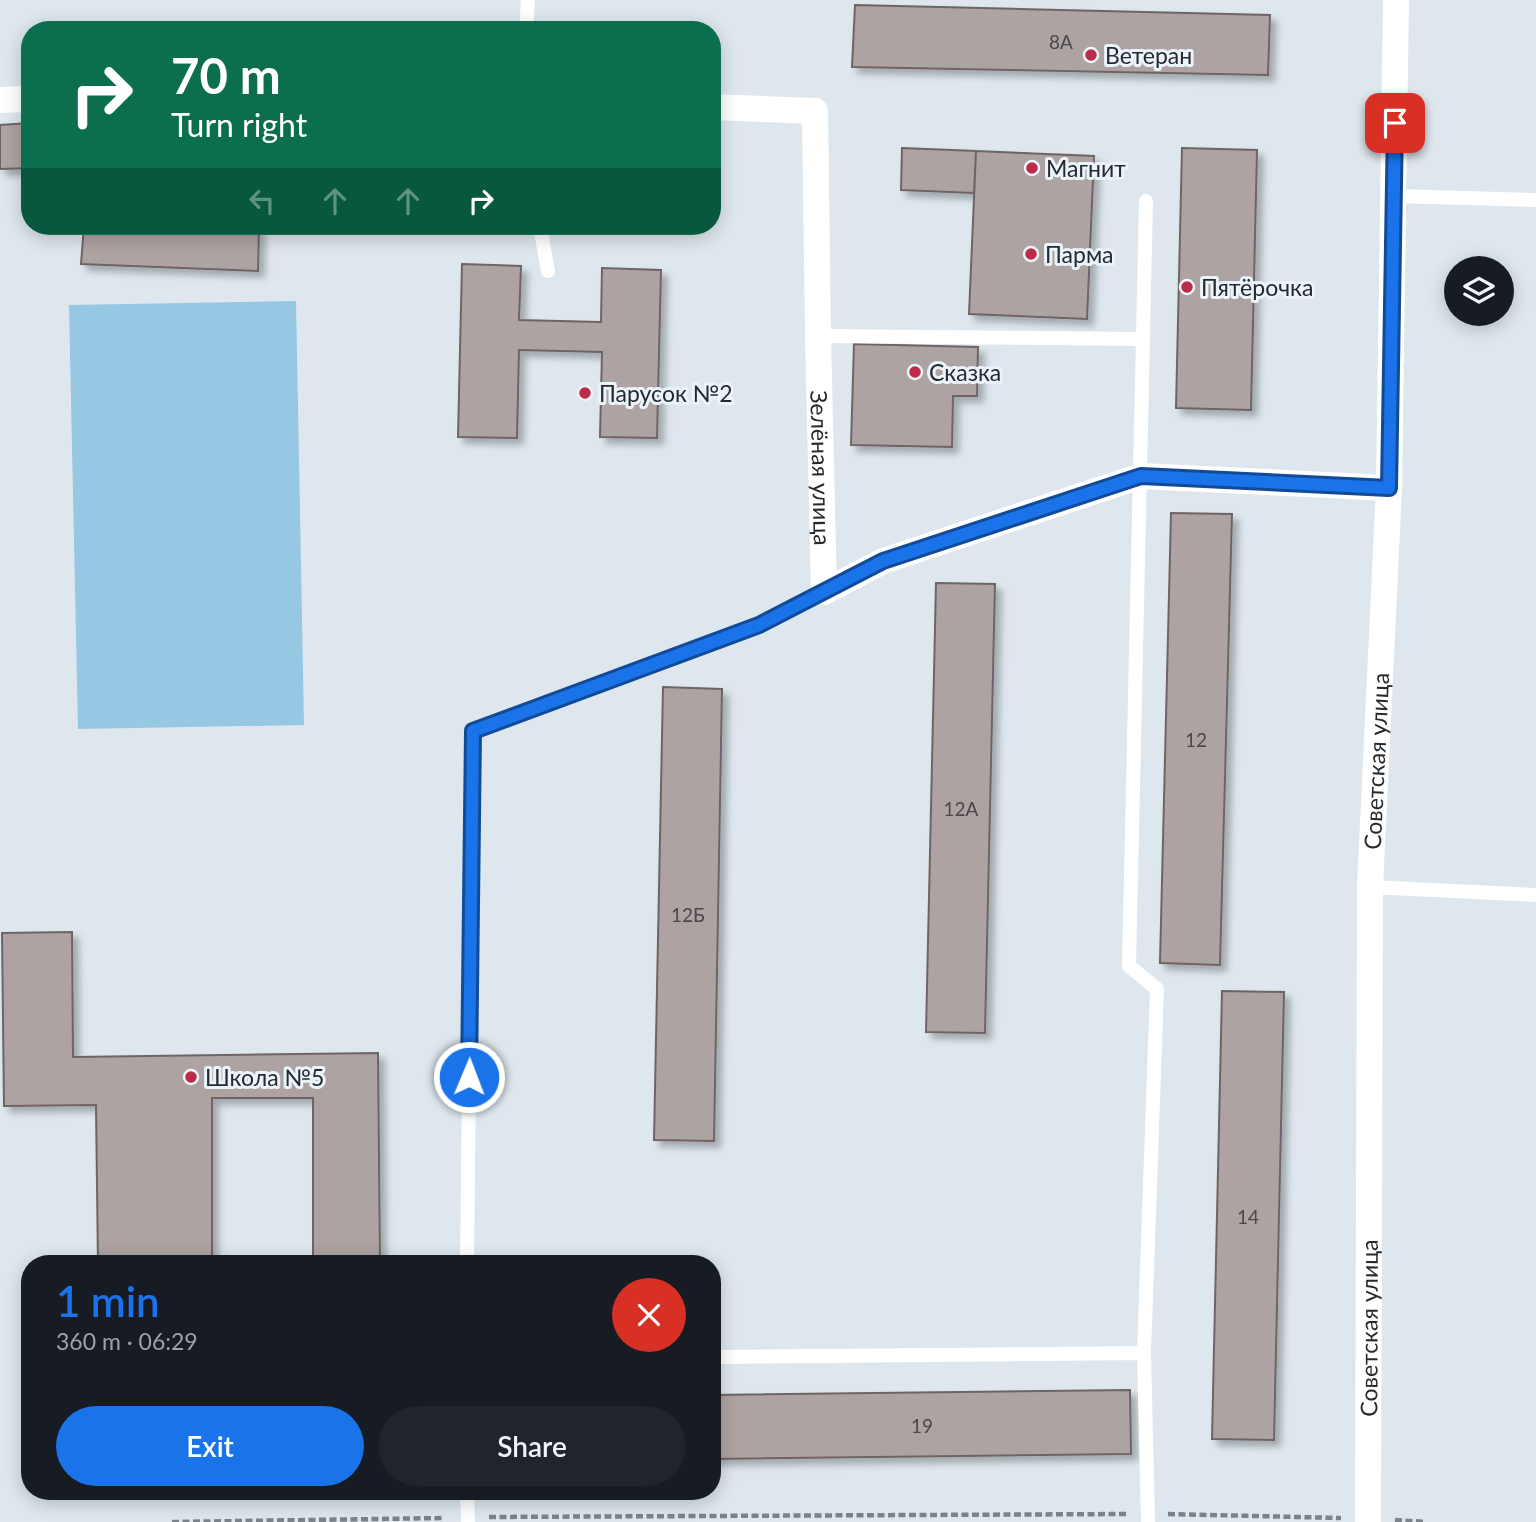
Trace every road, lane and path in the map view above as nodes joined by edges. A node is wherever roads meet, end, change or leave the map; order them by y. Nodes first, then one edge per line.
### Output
1 (528, 0) edge
2 (1396, 0) edge
3 (527, 21) edge
4 (21, 99) edge
5 (0, 100) edge
6 (721, 107) edge
7 (1394, 196) junction
8 (1536, 200) edge
9 (1146, 201) dead end
10 (542, 235) edge
11 (548, 271) dead end
12 (818, 336) junction
13 (1142, 339) junction
14 (1141, 476) junction
15 (1389, 488) junction
16 (824, 592) junction
17 (1370, 887) junction
18 (1536, 895) edge
19 (467, 1255) edge
20 (1144, 1353) junction
21 (721, 1357) edge
22 (467, 1500) edge
23 (1148, 1518) edge
24 (468, 1520) edge
25 (1368, 1520) edge
26 (172, 1522) edge
27 (1426, 1522) edge

1 - 3 lane
2 - 7 street, Советская улица
4 - 5 street
6 - 12 street, Зелёная улица
7 - 8 lane
7 - 15 street, Советская улица
9 - 13 lane
10 - 11 lane
12 - 13 lane
12 - 16 street, Зелёная улица
13 - 14 lane
14 - 15 street
14 - 16 street
14 - 20 lane
15 - 17 street, Советская улица
16 - 19 lane
17 - 18 lane
17 - 25 street, Советская улица
20 - 21 lane
20 - 23 lane
22 - 24 lane
23 - 24 path
23 - 25 path
24 - 26 path
25 - 27 path

